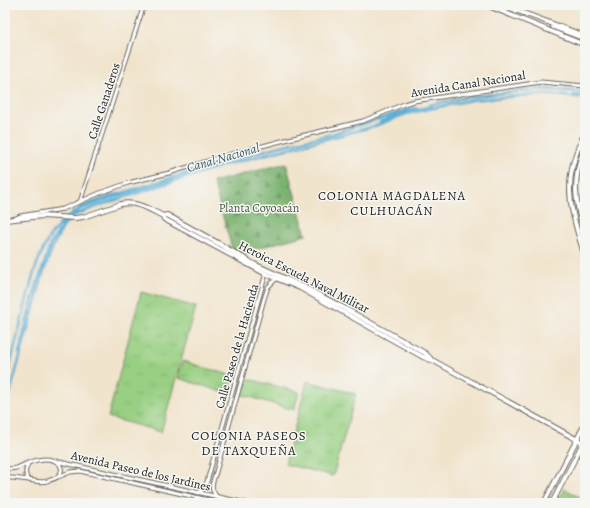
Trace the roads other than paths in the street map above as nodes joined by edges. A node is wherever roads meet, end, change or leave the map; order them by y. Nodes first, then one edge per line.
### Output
1 (144, 5) edge
2 (486, 5) edge
3 (502, 5) edge
4 (542, 20) junction
5 (585, 36) edge
6 (585, 39) edge
7 (585, 45) edge
8 (585, 86) edge
9 (585, 134) edge
10 (585, 146) edge
11 (585, 153) edge
12 (576, 191) junction
13 (80, 202) junction
14 (5, 220) edge
15 (12, 220) junction
16 (577, 230) junction
17 (584, 232) edge
18 (580, 239) junction
19 (585, 257) edge
20 (267, 272) junction
21 (276, 278) junction
22 (250, 331) junction
23 (254, 332) junction
24 (247, 342) junction
25 (251, 344) junction
26 (434, 361) junction
27 (585, 424) edge
28 (577, 439) junction
29 (584, 442) edge
30 (217, 447) junction
31 (222, 449) junction
32 (55, 461) junction
33 (28, 464) junction
34 (5, 468) edge
35 (58, 477) junction
36 (5, 478) edge
37 (28, 480) junction
38 (206, 485) junction
39 (170, 486) junction
40 (212, 486) junction
41 (180, 489) junction
42 (169, 491) junction
43 (179, 493) junction
44 (198, 493) junction
45 (217, 497) junction
46 (236, 502) edge
47 (222, 503) edge
48 (246, 503) edge
49 (544, 503) edge
50 (552, 503) edge

1 - 13 street, Calle Ganaderos
2 - 7 main road
3 - 4 main road
4 - 5 main road
4 - 6 main road
8 - 13 street, Avenida Canal Nacional
9 - 16 main road
10 - 12 main road
11 - 12 main road
12 - 17 main road
13 - 15 street, Avenida Canal Nacional
14 - 15 main road, Heroica Escuela Naval Militar
15 - 20 main road, Heroica Escuela Naval Militar
16 - 17 main road
16 - 18 main road
17 - 18 main road
18 - 19 main road
20 - 21 main road, Heroica Escuela Naval Militar
20 - 22 street, Calle Paseo de la Hacienda
20 - 26 main road, Heroica Escuela Naval Militar
21 - 23 street, Calle Paseo de la Hacienda
21 - 26 main road, Heroica Escuela Naval Militar
22 - 23 street
22 - 24 street, Calle Paseo de la Hacienda
23 - 25 street, Calle Paseo de la Hacienda
24 - 25 street
24 - 30 street, Calle Paseo de la Hacienda
25 - 31 street, Calle Paseo de la Hacienda
26 - 28 main road, Heroica Escuela Naval Militar
27 - 28 main road
28 - 29 main road, Heroica Escuela Naval Militar
28 - 49 main road
29 - 50 main road
30 - 31 street
30 - 38 street, Calle Paseo de la Hacienda
31 - 40 street, Calle Paseo de la Hacienda
32 - 33 street
32 - 35 street
32 - 39 street, Avenida Paseo de los Jardines
33 - 34 street
33 - 37 street
35 - 37 street
35 - 42 street, Avenida Paseo de los Jardines
36 - 37 street
38 - 40 street
38 - 44 street, Calle Paseo de la Hacienda
39 - 41 street, Avenida Paseo de los Jardines
39 - 42 street
40 - 45 street
41 - 43 street
41 - 44 street, Avenida Paseo de los Jardines
42 - 43 street, Avenida Paseo de los Jardines
43 - 47 street, Avenida Paseo de los Jardines
44 - 45 street, Avenida Paseo de los Jardines
45 - 46 street, Avenida Paseo de los Jardines
46 - 48 street, Avenida Paseo de los Jardines

